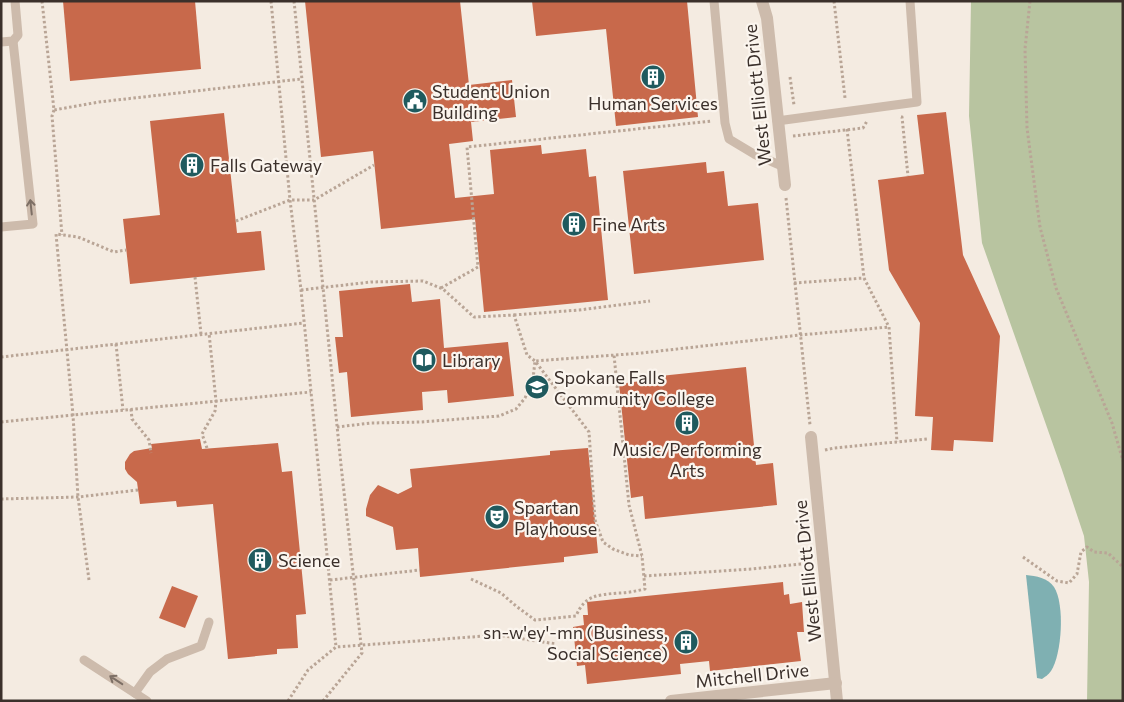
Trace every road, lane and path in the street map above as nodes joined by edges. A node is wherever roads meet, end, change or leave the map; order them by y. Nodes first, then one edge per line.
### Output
1 (15, 1) edge
2 (42, 1) edge
3 (271, 1) edge
4 (294, 1) edge
5 (714, 1) edge
6 (762, 1) edge
7 (834, 1) edge
8 (910, 1) edge
9 (1030, 1) edge
10 (13, 41) junction
11 (1, 42) edge
12 (790, 77) dead end
13 (301, 79) junction
14 (278, 83) junction
15 (845, 98) dead end
16 (794, 105) dead end
17 (54, 110) junction
18 (894, 118) dead end
19 (876, 120) dead end
20 (712, 121) dead end
21 (777, 121) junction
22 (847, 129) junction
23 (793, 145) dead end
24 (374, 165) dead end
25 (782, 166) junction
26 (908, 176) dead end
27 (785, 185) joint
28 (290, 200) junction
29 (314, 200) junction
30 (236, 221) dead end
31 (1, 227) edge
32 (62, 235) junction
33 (126, 250) dead end
34 (195, 277) dead end
35 (864, 278) junction
36 (794, 283) junction
37 (324, 288) junction
38 (440, 288) junction
39 (301, 290) junction
40 (650, 301) dead end
41 (514, 315) junction
42 (304, 323) junction
43 (890, 327) junction
44 (201, 334) junction
45 (209, 334) junction
46 (800, 335) junction
47 (116, 344) junction
48 (66, 350) junction
49 (614, 355) junction
50 (1, 357) edge
51 (536, 361) junction
52 (311, 392) junction
53 (216, 401) junction
54 (131, 409) junction
55 (123, 410) junction
56 (73, 415) junction
57 (1, 422) edge
58 (337, 428) junction
59 (811, 437) joint
60 (927, 439) dead end
61 (897, 442) junction
62 (207, 448) dead end
63 (150, 453) dead end
64 (813, 454) junction
65 (1123, 461) edge
66 (138, 490) dead end
67 (78, 496) junction
68 (1, 499) edge
69 (642, 556) junction
70 (1023, 557) dead end
71 (824, 561) junction
72 (1123, 566) edge
73 (420, 570) dead end
74 (644, 576) junction
75 (354, 578) junction
76 (471, 579) dead end
77 (89, 580) dead end
78 (330, 580) junction
79 (209, 622) dead end
80 (360, 644) junction
81 (556, 644) dead end
82 (336, 647) junction
83 (84, 660) dead end
84 (836, 683) junction
85 (135, 693) junction
86 (147, 701) edge
87 (288, 701) edge
88 (323, 701) edge
89 (671, 701) edge
90 (837, 701) edge

1 - 10 lane
2 - 17 path
3 - 14 path
4 - 13 path
5 - 25 lane
6 - 21 street, West Elliott Drive
7 - 15 path
8 - 21 lane
9 - 65 path
10 - 11 lane
31 -> 10 lane
12 - 16 path
13 - 14 path
13 - 29 path
14 - 17 path
14 - 28 path
17 - 32 path
18 - 26 path
19 - 22 path
20 - 38 path
21 - 25 street, West Elliott Drive
22 - 23 path
22 - 35 path
24 - 29 path
25 - 27 street, West Elliott Drive
27 - 36 path
28 - 29 path
28 - 30 path
28 - 39 path
29 - 37 path
32 - 33 path
32 - 48 path
34 - 44 path
35 - 36 path
35 - 43 path
36 - 46 path
37 - 38 path
37 - 39 path
37 - 58 path
38 - 41 path
39 - 42 path
40 - 41 path
41 - 51 path
42 - 45 path
42 - 52 path
43 - 46 path
43 - 61 path
44 - 45 path
44 - 47 path
45 - 53 path
46 - 49 path
46 - 59 path
47 - 48 path
47 - 55 path
48 - 50 path
48 - 56 path
49 - 51 path
49 - 69 path
51 - 58 path
51 - 69 path
52 - 53 path
52 - 78 path
53 - 54 path
53 - 62 path
54 - 55 path
54 - 63 path
55 - 56 path
56 - 57 path
56 - 67 path
58 - 75 path
59 - 64 street, West Elliott Drive
60 - 61 path
61 - 64 path
64 - 71 street, West Elliott Drive
66 - 67 path
67 - 68 path
67 - 77 path
69 - 74 path
70 - 72 path
71 - 74 path
71 - 84 street, West Elliott Drive
73 - 75 path
74 - 76 path
75 - 78 path
75 - 80 path
78 - 82 path
79 - 85 lane
80 - 81 path
80 - 82 path
80 - 88 path
82 - 87 path
85 -> 83 lane
84 - 89 street, Mitchell Drive
84 - 90 street, West Elliott Drive
85 - 86 lane

